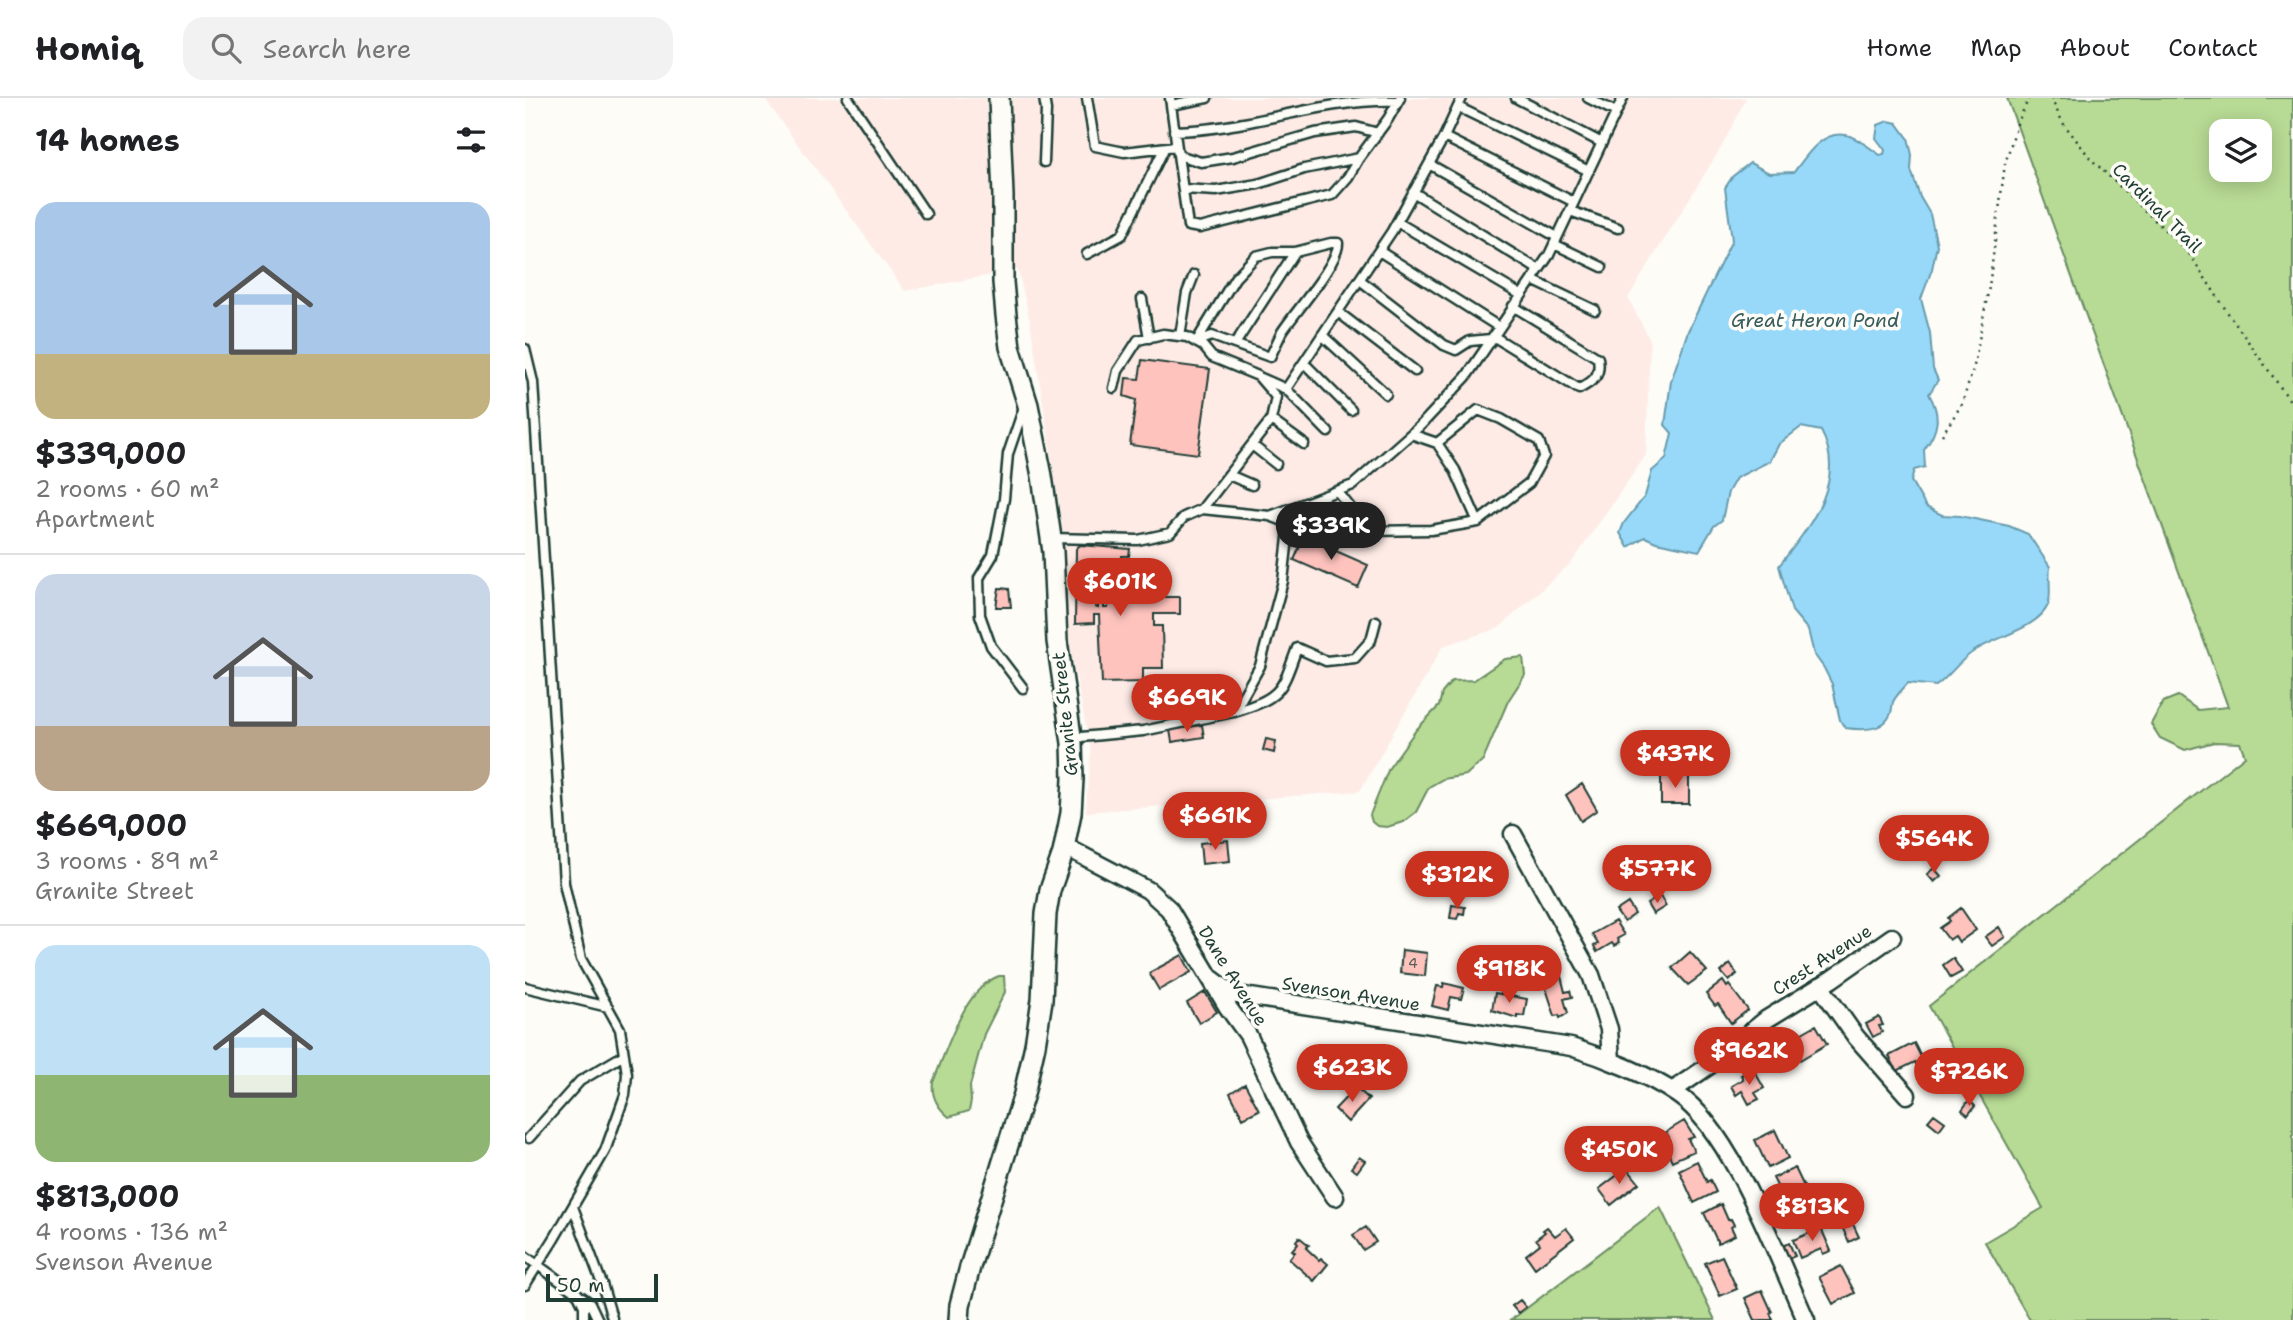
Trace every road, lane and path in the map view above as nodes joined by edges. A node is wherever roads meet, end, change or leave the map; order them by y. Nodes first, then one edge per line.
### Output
1 (848, 98) edge
2 (999, 98) edge
3 (1044, 98) edge
4 (1087, 98) edge
5 (1207, 98) edge
6 (1462, 98) edge
7 (1516, 98) edge
8 (1588, 98) edge
9 (1623, 98) edge
10 (2029, 98) edge
11 (2051, 98) edge
12 (1399, 99) edge
13 (1170, 102) edge
14 (1458, 107) junction
15 (1616, 112) junction
16 (1174, 131) junction
17 (1378, 133) junction
18 (1444, 137) junction
19 (1602, 143) junction
20 (1164, 149) junction
21 (1177, 151) junction
22 (1359, 158) junction
23 (1044, 162) dead end
24 (1429, 164) junction
25 (1589, 171) junction
26 (1182, 189) junction
27 (1413, 192) junction
28 (1572, 206) junction
29 (926, 214) dead end
30 (1397, 222) junction
31 (1619, 228) dead end
32 (1556, 240) junction
33 (1379, 251) junction
34 (1295, 252) junction
35 (1087, 254) dead end
36 (1602, 267) dead end
37 (1539, 270) junction
38 (1194, 275) dead end
39 (1360, 280) junction
40 (1532, 280) junction
41 (1521, 295) junction
42 (1142, 299) dead end
43 (1513, 306) junction
44 (1595, 310) dead end
45 (1338, 312) junction
46 (1499, 327) junction
47 (1322, 335) junction
48 (1180, 336) junction
49 (1149, 338) junction
50 (1492, 338) junction
51 (1196, 342) junction
52 (1235, 344) junction
53 (525, 349) edge
54 (1304, 363) junction
55 (1415, 371) dead end
56 (1258, 376) junction
57 (1114, 387) dead end
58 (1286, 388) junction
59 (1386, 394) dead end
60 (1026, 399) junction
61 (2293, 405) edge
62 (1351, 410) dead end
63 (1271, 420) junction
64 (1328, 432) dead end
65 (1411, 434) junction
66 (1942, 435) dead end
67 (1437, 443) junction
68 (1304, 444) dead end
69 (1252, 445) junction
70 (1276, 464) dead end
71 (1229, 475) junction
72 (1252, 485) dead end
73 (1338, 491) junction
74 (1202, 509) junction
75 (1270, 516) junction
76 (1478, 522) junction
77 (1051, 538) junction
78 (1376, 621) dead end
79 (1023, 688) dead end
80 (1234, 712) junction
81 (1071, 738) junction
82 (1513, 834) dead end
83 (1064, 846) junction
84 (1892, 937) dead end
85 (1213, 979) junction
86 (1821, 986) junction
87 (525, 987) edge
88 (608, 1007) junction
89 (624, 1055) junction
90 (1611, 1061) junction
91 (1672, 1091) junction
92 (1907, 1096) dead end
93 (529, 1139) dead end
94 (1335, 1197) dead end
95 (573, 1206) junction
96 (525, 1256) edge
97 (537, 1266) junction
98 (525, 1285) edge
99 (578, 1294) junction
100 (612, 1318) edge
101 (584, 1320) edge
102 (598, 1320) edge
103 (959, 1320) edge
104 (1806, 1320) edge

1 - 29 lane
2 - 60 street, Granite Street
3 - 23 lane
4 - 20 lane
5 - 13 lane
6 - 14 lane
7 - 19 lane
8 - 15 lane
9 - 15 lane
10 - 66 path
11 - 61 path, Cardinal Trail
12 - 16 lane
12 - 17 lane
13 - 16 lane
14 - 18 lane
14 - 25 lane
15 - 19 lane
16 - 21 lane
17 - 21 lane
17 - 22 lane
18 - 24 lane
18 - 28 lane
19 - 25 lane
20 - 21 lane
20 - 35 lane
21 - 26 lane
22 - 26 lane
22 - 26 lane
24 - 27 lane
24 - 32 lane
25 - 28 lane
27 - 30 lane
27 - 37 lane
28 - 31 lane
28 - 32 lane
30 - 33 lane
30 - 41 lane
32 - 36 lane
32 - 37 lane
33 - 39 lane
33 - 46 lane
34 - 51 lane
34 - 52 lane
34 - 52 lane
37 - 40 lane
38 - 48 lane
39 - 45 lane
39 - 50 lane
40 - 41 lane
40 - 44 lane
41 - 43 lane
42 - 49 lane
43 - 46 lane
43 - 50 lane
45 - 47 lane
45 - 55 lane
46 - 50 lane
47 - 54 lane
47 - 59 lane
48 - 49 lane
48 - 51 lane
49 - 57 lane
50 - 65 lane
51 - 52 lane
51 - 56 lane
53 - 88 lane
54 - 58 lane
54 - 62 lane
56 - 58 lane
56 - 63 lane
58 - 64 lane
60 - 77 street, Granite Street
60 - 79 lane
63 - 68 lane
63 - 69 lane
65 - 67 lane
65 - 73 lane
67 - 76 lane
67 - 76 lane
69 - 70 lane
69 - 71 lane
71 - 72 lane
71 - 74 lane
73 - 75 lane
73 - 76 lane
74 - 75 lane
74 - 77 lane
75 - 80 lane
77 - 81 street, Granite Street
78 - 80 lane
80 - 81 lane
81 - 83 street, Granite Street
82 - 90 street
83 - 85 street, Dane Avenue
83 - 103 street, Granite Street
84 - 86 street, Crest Avenue
85 - 90 street, Svenson Avenue
85 - 94 street, Dane Avenue
86 - 91 street, Crest Avenue
86 - 92 street
87 - 88 lane
88 - 89 lane
89 - 93 lane
89 - 95 lane
90 - 91 street, Svenson Avenue
91 - 104 street, Svenson Avenue
95 - 97 lane
95 - 100 lane
96 - 97 lane
97 - 98 lane
97 - 99 lane
99 - 101 lane
99 - 102 lane

